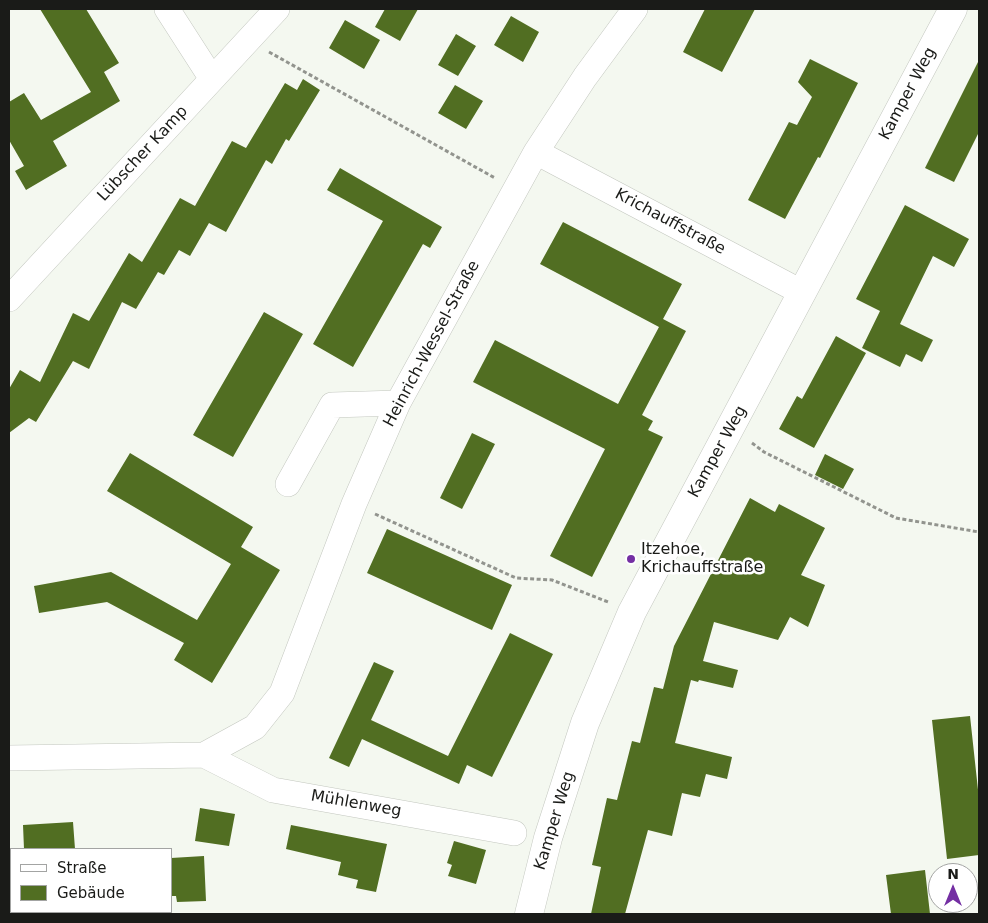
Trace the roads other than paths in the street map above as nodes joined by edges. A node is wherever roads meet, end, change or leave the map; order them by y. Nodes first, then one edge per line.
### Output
1 (167, 9) edge
2 (277, 9) edge
3 (634, 9) edge
4 (953, 9) edge
5 (212, 79) junction
6 (536, 152) junction
7 (803, 292) junction
8 (9, 299) edge
9 (398, 403) junction
10 (288, 484) dead end
11 (255, 727) joint
12 (204, 755) junction
13 (9, 758) edge
14 (514, 833) dead end
15 (529, 914) edge

1 - 5 street
2 - 5 street, Lübscher Kamp
3 - 6 street, Heinrich-Wessel-Straße
4 - 7 main road, Kamper Weg
5 - 8 street, Lübscher Kamp
6 - 7 street, Krichauffstraße
6 - 9 street, Heinrich-Wessel-Straße
7 - 15 main road, Kamper Weg
9 - 10 street
9 - 11 street, Heinrich-Wessel-Straße
11 - 12 street, Mühlenweg
12 - 13 street, Mühlenweg
12 - 14 street, Mühlenweg

